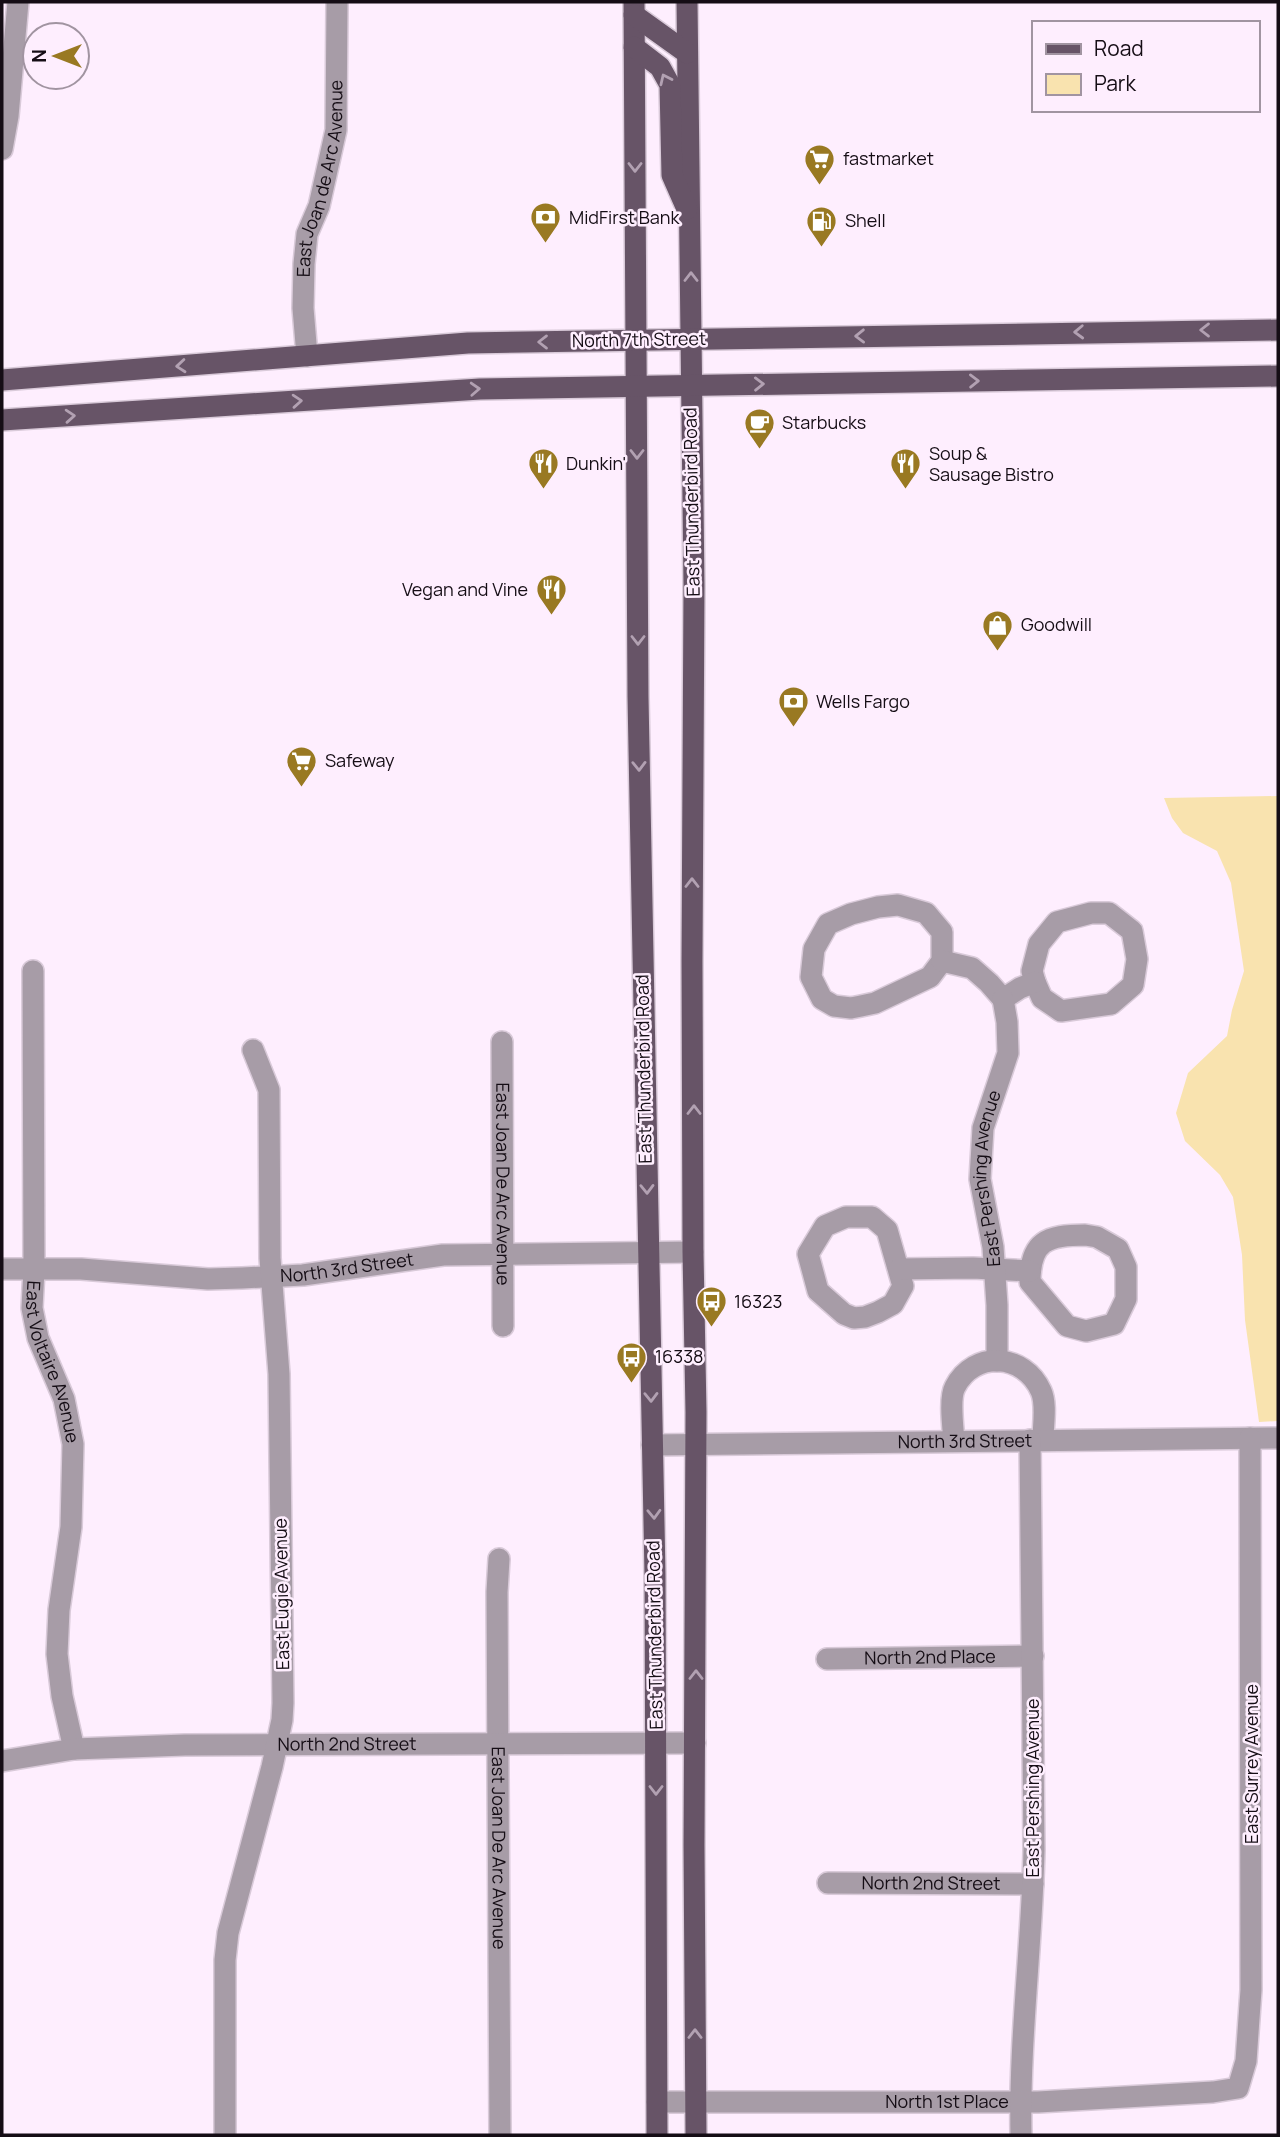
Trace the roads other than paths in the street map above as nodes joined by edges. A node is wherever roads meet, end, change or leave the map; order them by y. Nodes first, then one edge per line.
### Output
1 (18, 2) edge
2 (337, 2) edge
3 (687, 2) edge
4 (634, 8) edge
5 (634, 47) junction
6 (687, 52) junction
7 (2, 149) edge
8 (690, 216) junction
9 (1278, 330) edge
10 (691, 339) junction
11 (636, 340) junction
12 (307, 356) junction
13 (1278, 376) edge
14 (2, 380) edge
15 (690, 385) junction
16 (636, 386) junction
17 (2, 420) edge
18 (942, 961) junction
19 (33, 971) dead end
20 (1035, 982) junction
21 (1003, 999) junction
22 (502, 1042) dead end
23 (253, 1050) dead end
24 (648, 1252) junction
25 (693, 1252) junction
26 (502, 1253) junction
27 (995, 1268) junction
28 (2, 1269) edge
29 (34, 1269) junction
30 (899, 1269) junction
31 (1030, 1270) junction
32 (271, 1277) junction
33 (503, 1326) dead end
34 (997, 1361) junction
35 (1250, 1438) junction
36 (1278, 1438) edge
37 (1036, 1440) junction
38 (954, 1441) junction
39 (696, 1444) junction
40 (652, 1446) junction
41 (499, 1559) dead end
42 (1033, 1656) junction
43 (827, 1659) dead end
44 (695, 1743) junction
45 (656, 1744) junction
46 (277, 1745) junction
47 (498, 1745) junction
48 (74, 1749) junction
49 (2, 1762) edge
50 (828, 1883) dead end
51 (1034, 1884) junction
52 (1238, 2088) joint
53 (657, 2102) junction
54 (696, 2102) junction
55 (1021, 2103) junction
56 (225, 2135) edge
57 (500, 2135) edge
58 (657, 2135) edge
59 (696, 2135) edge
60 (1021, 2135) edge

1 - 7 street
2 - 12 street, East Joan de Arc Avenue
3 - 6 main road, East Thunderbird Road
4 - 5 main road, East Thunderbird Road
4 - 6 main road
8 -> 5 main road
5 -> 11 main road, East Thunderbird Road
6 - 8 main road, East Thunderbird Road
10 -> 8 main road, East Thunderbird Road
9 -> 10 main road, North 7th Street
10 - 11 main road, North 7th Street
10 - 15 main road, East Thunderbird Road
11 -> 12 main road, North 7th Street
11 - 16 main road, East Thunderbird Road
12 -> 14 main road, North 7th Street
15 -> 13 main road
15 - 16 main road
25 -> 15 main road, East Thunderbird Road
17 -> 16 main road
16 -> 24 main road, East Thunderbird Road
18 - 18 street
18 - 21 street
19 - 29 street, East Voltaire Avenue
20 - 20 street
20 - 21 street
21 - 27 street, East Pershing Avenue
22 - 26 street, East Joan De Arc Avenue
23 - 32 street, East Eugie Avenue
24 - 25 street, North 3rd Street
24 - 26 street, North 3rd Street
24 -> 40 main road, East Thunderbird Road
25 - 39 main road, East Thunderbird Road
26 - 32 street, North 3rd Street
26 - 33 street, East Joan De Arc Avenue
27 - 30 street
27 - 31 street
27 - 34 street, East Pershing Avenue
28 - 29 street, North 3rd Street
29 - 32 street, North 3rd Street
29 - 48 street, East Voltaire Avenue
30 - 30 street
31 - 31 street
32 - 46 street, East Eugie Avenue
34 - 37 street, East Pershing Avenue
34 - 38 street
35 - 36 street, North 3rd Street
35 - 37 street, North 3rd Street
35 - 52 street, East Surrey Avenue
37 - 38 street, North 3rd Street
37 - 42 street, East Pershing Avenue
38 - 39 street, North 3rd Street
39 - 40 street, North 3rd Street
44 -> 39 main road, East Thunderbird Road
40 -> 45 main road, East Thunderbird Road
41 - 47 street, East Joan De Arc Avenue
42 - 43 street, North 2nd Place
42 - 51 street, East Pershing Avenue
44 - 45 street, North 2nd Street
54 -> 44 main road, East Thunderbird Road
45 - 47 street, North 2nd Street
45 -> 53 main road, East Thunderbird Road
46 - 47 street, North 2nd Street
46 - 48 street, North 2nd Street
46 - 56 street, East Eugie Avenue
47 - 57 street, East Joan De Arc Avenue
48 - 49 street, North 2nd Street
50 - 51 street, North 2nd Street
51 - 55 street, East Pershing Avenue
52 - 55 street, North 1st Place
53 - 54 street, North 1st Place
53 - 58 main road, East Thunderbird Road
54 - 55 street, North 1st Place
54 - 59 main road, East Thunderbird Road
55 - 60 street, East Pershing Avenue

